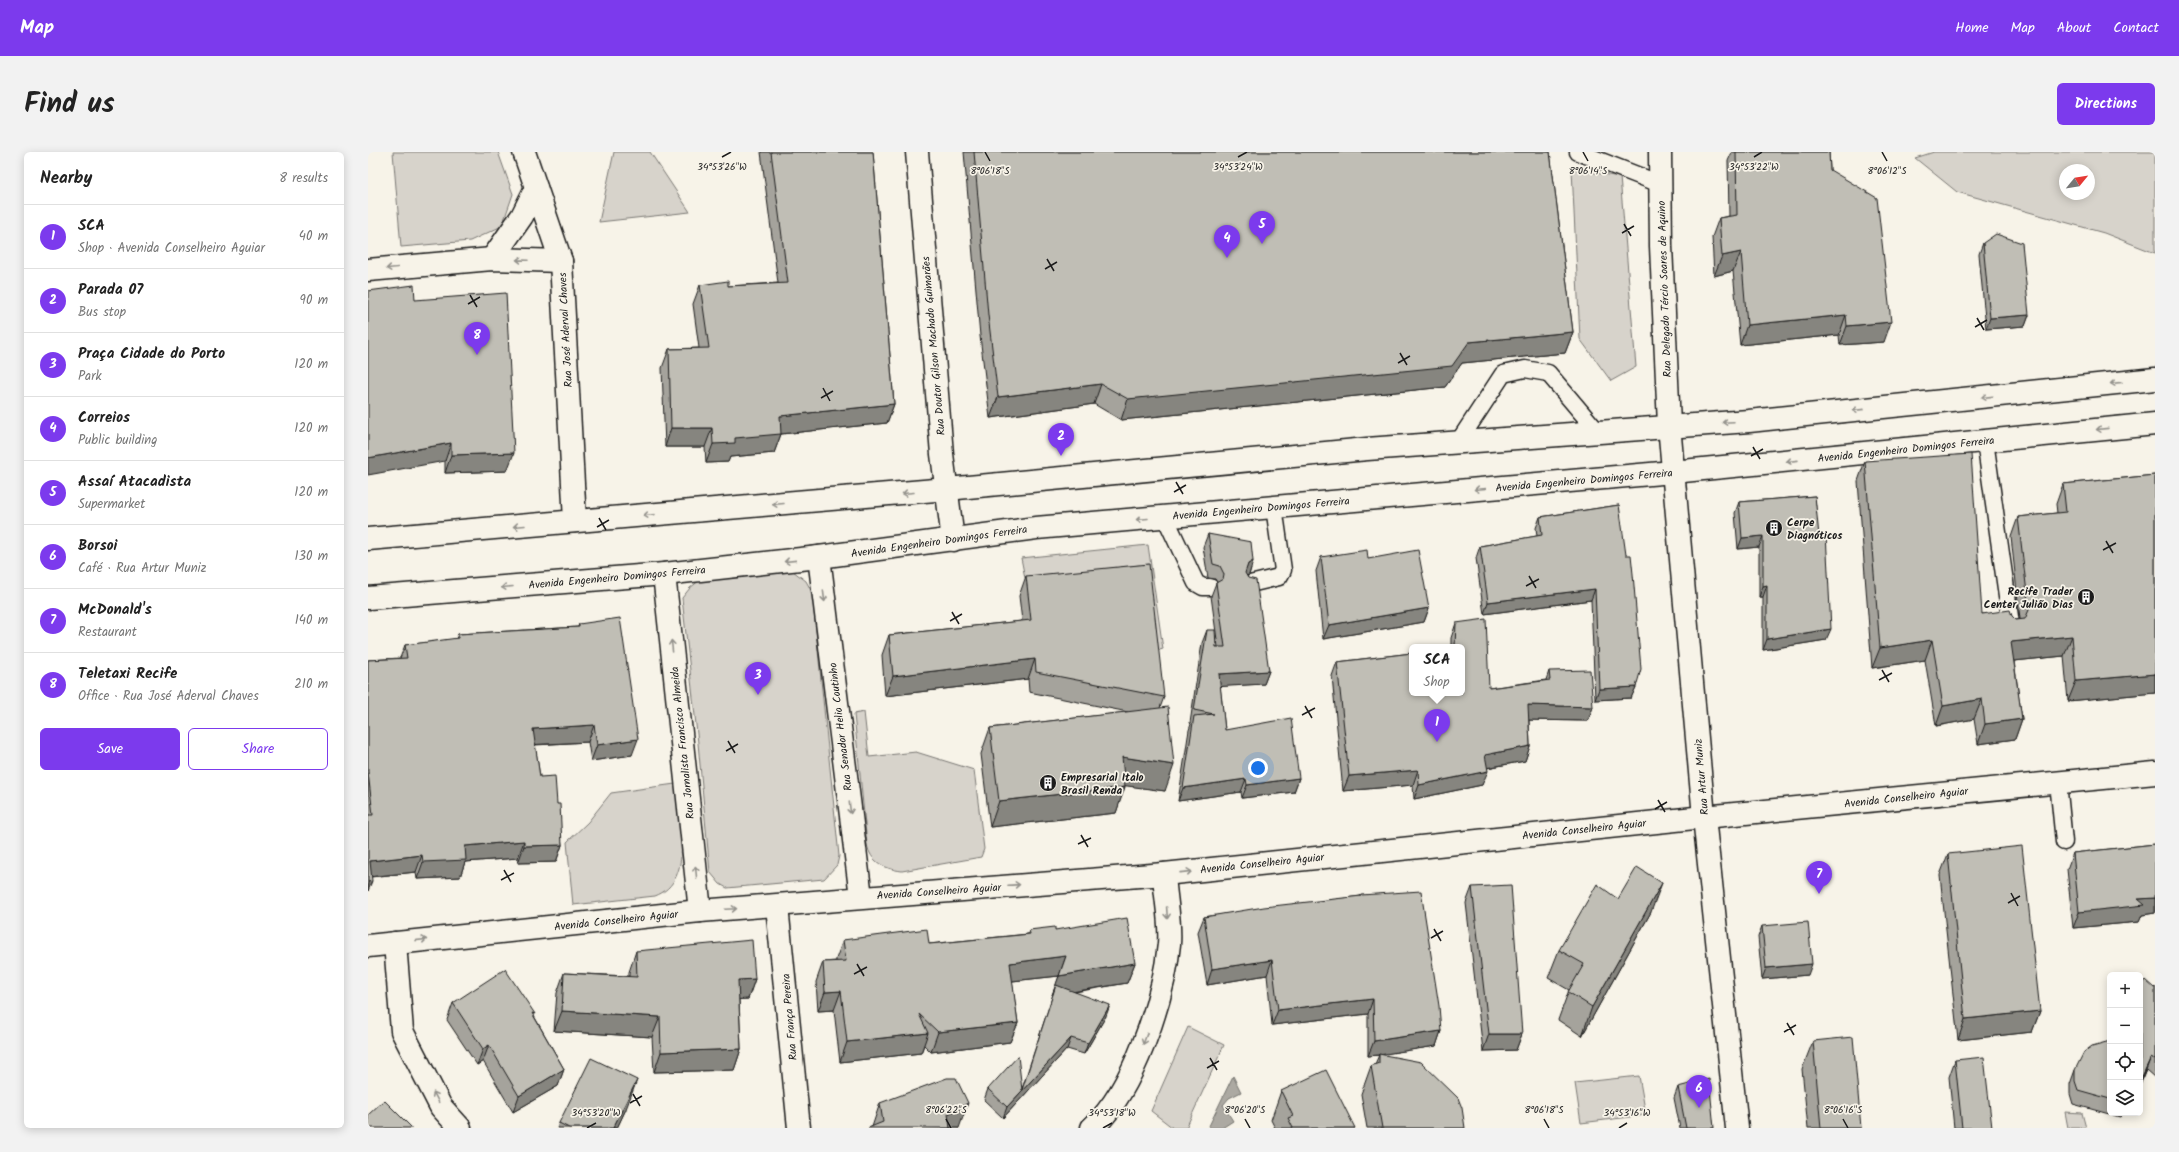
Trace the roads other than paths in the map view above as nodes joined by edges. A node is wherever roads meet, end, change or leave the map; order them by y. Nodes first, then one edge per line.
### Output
1 (524, 152) edge
2 (917, 152) edge
3 (1578, 152) edge
4 (1660, 152) edge
5 (1660, 184) junction
6 (536, 188) junction
7 (492, 259) junction
8 (561, 261) junction
9 (368, 270) edge
10 (2155, 379) edge
11 (2155, 424) edge
12 (1669, 426) junction
13 (1597, 431) junction
14 (1985, 441) junction
15 (1459, 442) junction
16 (1673, 472) junction
17 (947, 489) junction
18 (1274, 507) junction
19 (1165, 517) junction
20 (576, 521) junction
21 (368, 539) edge
22 (953, 540) junction
23 (819, 557) junction
24 (664, 574) junction
25 (1250, 584) edge
26 (1210, 587) dead end
27 (368, 598) edge
28 (2012, 631) edge
29 (2155, 773) edge
30 (2058, 782) junction
31 (1704, 817) junction
32 (2064, 842) dead end
33 (1164, 874) junction
34 (861, 897) junction
35 (778, 906) junction
36 (700, 911) junction
37 (395, 943) junction
38 (368, 946) edge
39 (1102, 1125) edge
40 (460, 1128) edge
41 (799, 1128) edge
42 (1737, 1128) edge

1 - 6 main road
2 - 17 main road, Rua Doutor Gilson Machado Guimarães
3 - 5 lane
4 - 5 main road, Rua Delegado Tércio Soares de Aquino
5 - 12 main road, Rua Delegado Tércio Soares de Aquino
6 - 7 main road
6 - 8 main road
8 -> 7 main road, Rua José Aderval Chaves
7 -> 9 main road, Rua José Aderval Chaves
8 - 20 main road, Rua José Aderval Chaves
10 -> 12 main road
11 -> 14 main road, Avenida Engenheiro Domingos Ferreira
12 - 13 main road
12 - 16 main road, Rua Artur Muniz
13 - 15 main road
13 - 15 lane
14 -> 16 main road, Avenida Engenheiro Domingos Ferreira
14 - 28 lane
15 - 17 main road
16 -> 18 main road, Avenida Engenheiro Domingos Ferreira
16 - 31 main road, Rua Artur Muniz
17 -> 20 main road
17 - 22 main road, Rua Doutor Gilson Machado Guimarães
18 - 19 main road, Avenida Engenheiro Domingos Ferreira
18 - 25 lane
19 -> 22 main road, Avenida Engenheiro Domingos Ferreira
19 - 26 lane
20 -> 21 main road
22 - 23 main road, Avenida Engenheiro Domingos Ferreira
23 -> 24 main road, Avenida Engenheiro Domingos Ferreira
23 -> 34 main road, Rua Senador Helio Coutinho
24 -> 27 main road, Avenida Engenheiro Domingos Ferreira
36 -> 24 main road, Rua Jornalista Francisco Almeida
29 - 30 main road, Avenida Conselheiro Aguiar
30 - 31 main road, Avenida Conselheiro Aguiar
30 - 32 lane
33 -> 31 main road, Avenida Conselheiro Aguiar
31 - 42 main road, Rua Artur Muniz
34 -> 33 main road, Avenida Conselheiro Aguiar
33 -> 39 main road
34 - 35 main road, Avenida Conselheiro Aguiar
36 -> 35 main road, Avenida Conselheiro Aguiar
35 - 41 main road, Rua França Pereira
37 -> 36 main road, Avenida Conselheiro Aguiar
37 - 38 main road, Avenida Conselheiro Aguiar
40 -> 37 main road

